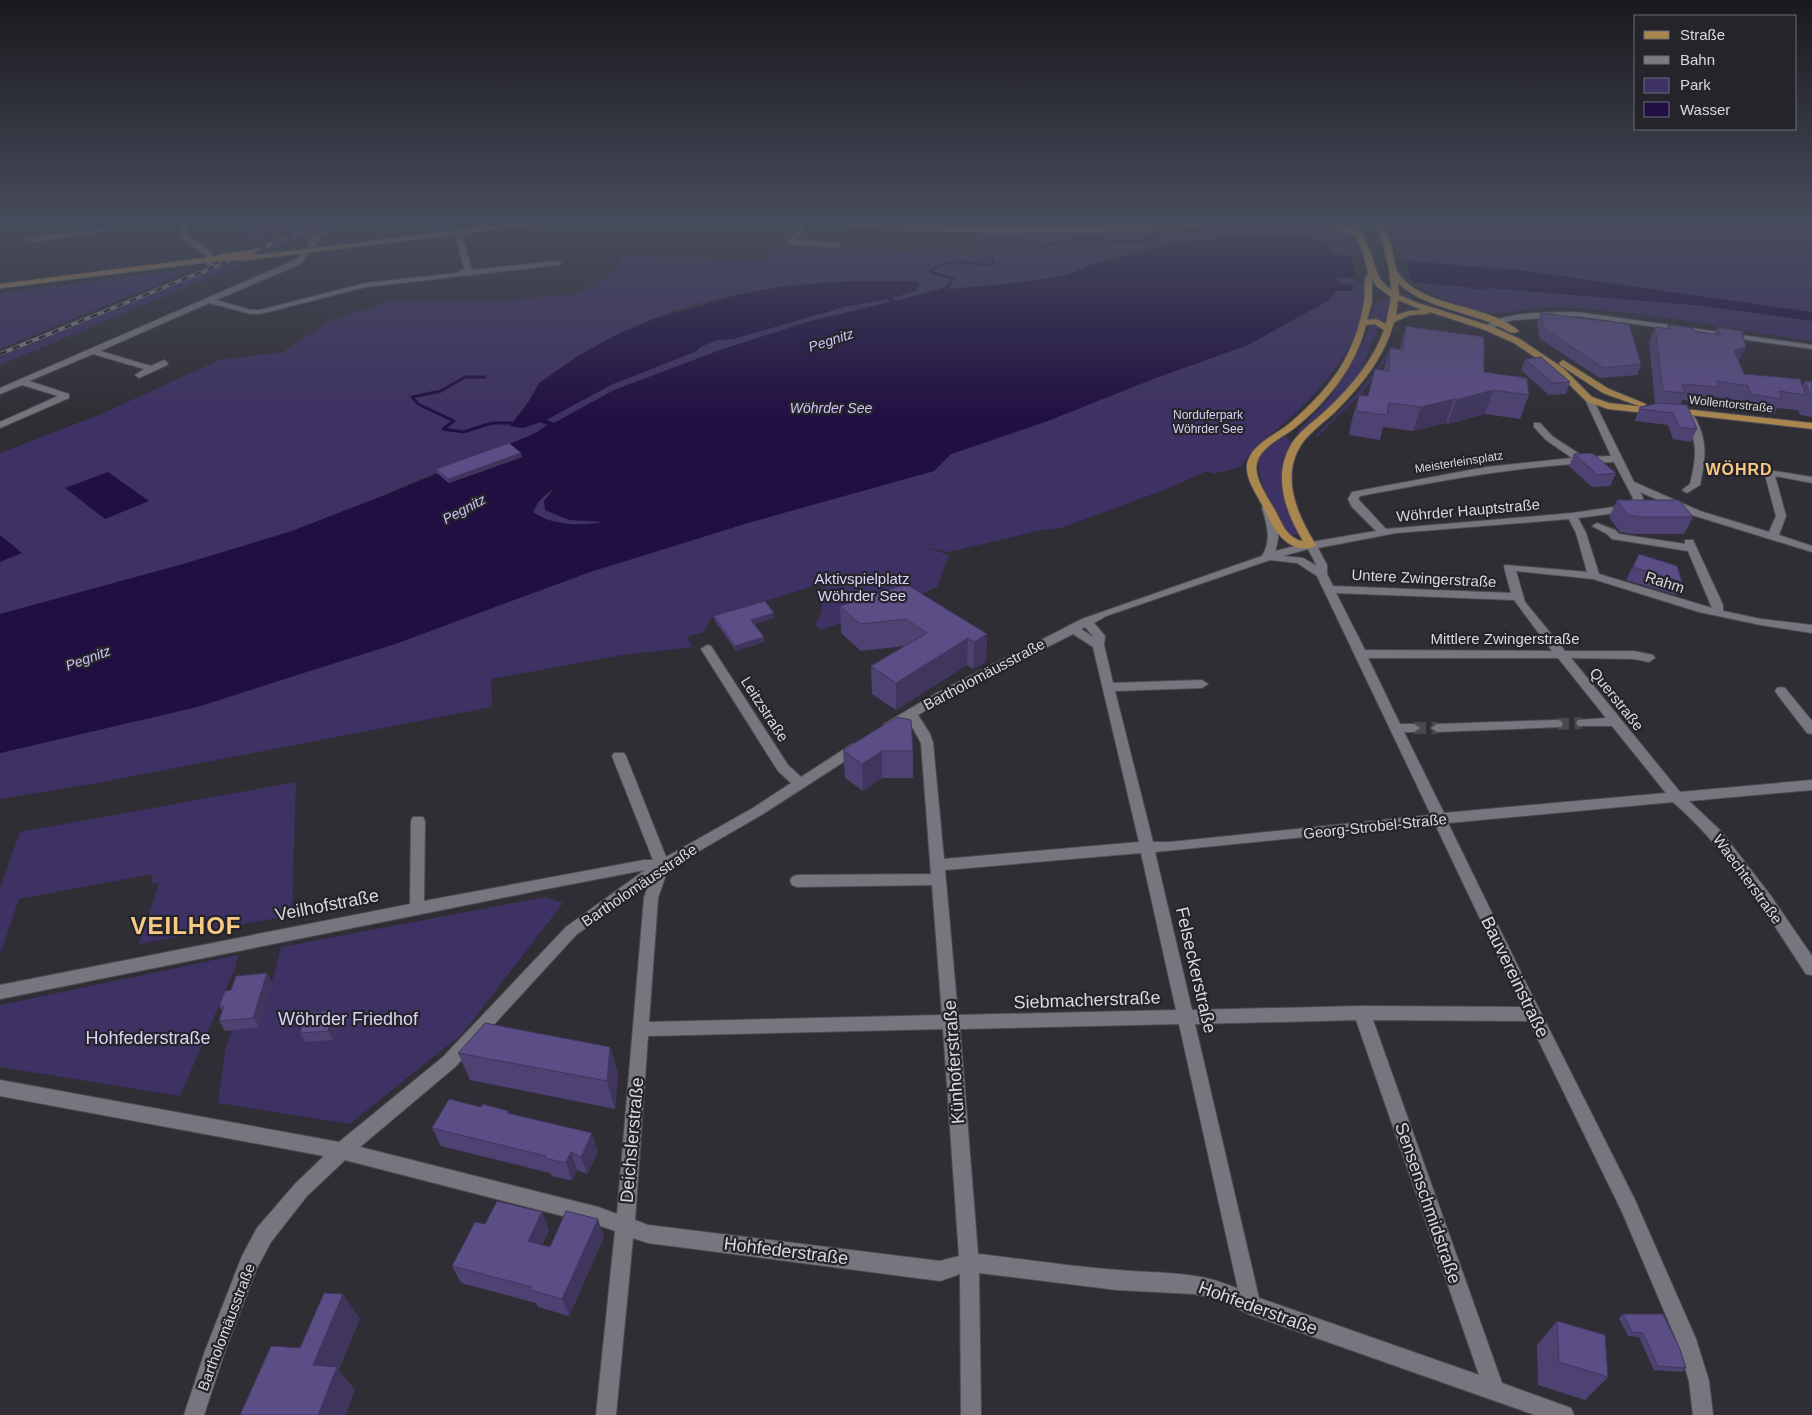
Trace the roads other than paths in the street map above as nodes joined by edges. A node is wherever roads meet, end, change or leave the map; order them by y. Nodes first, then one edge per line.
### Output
1 (240, 287) edge
2 (358, 287) edge
3 (1369, 287) edge
4 (1382, 287) edge
5 (1397, 287) edge
6 (1408, 287) edge
7 (1395, 296) junction
8 (1433, 299) junction
9 (209, 301) junction
10 (1368, 302) junction
11 (1440, 313) junction
12 (1540, 316) junction
13 (1364, 322) junction
14 (1497, 322) junction
15 (1390, 325) junction
16 (1506, 327) junction
17 (1488, 328) junction
18 (1812, 347) edge
19 (93, 351) junction
20 (164, 363) dead end
21 (152, 369) junction
22 (139, 375) dead end
23 (1588, 380) junction
24 (1573, 381) junction
25 (22, 382) junction
26 (0, 391) edge
27 (1589, 399) junction
28 (1608, 406) junction
29 (1672, 411) junction
30 (1688, 412) junction
31 (1600, 419) junction
32 (1293, 424) junction
33 (0, 425) edge
34 (1537, 425) dead end
35 (1812, 426) edge
36 (1300, 440) junction
37 (1617, 459) junction
38 (1582, 460) junction
39 (1812, 480) edge
40 (1630, 484) junction
41 (1687, 490) dead end
42 (1268, 508) junction
43 (1572, 516) junction
44 (1596, 530) dead end
45 (1383, 532) junction
46 (1773, 536) junction
47 (1311, 545) junction
48 (1812, 549) edge
49 (1265, 560) junction
50 (1509, 568) joint
51 (1322, 574) junction
52 (1594, 576) junction
53 (1330, 589) junction
54 (1518, 597) junction
55 (1718, 613) junction
56 (1086, 621) junction
57 (1072, 628) junction
58 (1812, 629) edge
59 (1098, 645) junction
60 (707, 649) dead end
61 (1361, 654) junction
62 (1561, 655) junction
63 (1649, 658) dead end
64 (1202, 684) dead end
65 (1108, 687) junction
66 (1781, 691) dead end
67 (911, 714) junction
68 (1614, 722) junction
69 (1582, 723) tunnel mouth
70 (1557, 724) tunnel mouth
71 (1396, 728) junction
72 (1414, 728) tunnel mouth
73 (1437, 728) tunnel mouth
74 (1812, 730) edge
75 (619, 756) dead end
76 (800, 784) junction
77 (1812, 785) edge
78 (1676, 797) junction
79 (1440, 820) junction
80 (418, 821) dead end
81 (1147, 847) junction
82 (662, 866) junction
83 (938, 872) junction
84 (797, 881) dead end
85 (417, 908) junction
86 (1812, 969) edge
87 (0, 992) edge
88 (1362, 1013) junction
89 (1533, 1014) junction
90 (1186, 1017) junction
91 (951, 1024) junction
92 (642, 1029) junction
93 (0, 1088) edge
94 (342, 1151) junction
95 (625, 1225) junction
96 (969, 1262) junction
97 (1251, 1305) junction
98 (1495, 1392) junction
99 (194, 1415) edge
100 (606, 1415) edge
101 (971, 1415) edge
102 (1564, 1415) edge
103 (1703, 1415) edge

1 - 9 street
2 - 9 street
3 - 10 main road
4 - 7 main road
5 - 7 main road
6 - 8 main road
7 - 8 main road
7 - 10 main road
7 - 11 main road
7 - 15 main road
8 - 14 main road
9 - 19 street
10 - 13 main road
11 - 15 main road
11 - 17 main road
12 - 14 street
12 - 16 street
12 - 18 street
13 - 15 main road
13 - 32 main road
14 - 16 main road
14 - 17 street
15 - 36 main road
16 - 17 street
16 - 23 main road
17 - 24 main road
19 - 21 street
19 - 25 street
20 - 21 street
21 - 22 street
23 - 24 main road
23 - 29 main road
24 - 27 main road
25 - 26 street
25 - 33 street
27 - 28 main road, Wollentorstraße
27 - 31 street
28 - 29 main road, Wollentorstraße
28 - 31 street
29 - 30 main road, Wollentorstraße
30 - 35 main road, Wollentorstraße
30 - 41 street
31 - 37 street
32 - 36 main road
32 - 42 main road
34 - 38 street
36 - 47 main road
37 - 38 street, Meisterleinsplatz
37 - 40 street
38 - 45 street, Meisterleinsplatz
39 - 46 street
40 - 43 street, Wöhrder Hauptstraße
40 - 46 street
42 - 47 main road
42 - 49 street
43 - 45 street, Wöhrder Hauptstraße
43 - 52 street
44 - 55 street
45 - 47 street, Wöhrder Hauptstraße
46 - 48 street
47 - 49 street, Bartholomäusstraße
47 - 51 street, Bauvereinstraße
49 - 51 street
49 - 56 street, Bartholomäusstraße
50 - 52 street, Rahm
50 - 54 street, Querstraße
51 - 53 street, Bauvereinstraße
52 - 55 street, Rahm
53 - 54 street, Untere Zwingerstraße
53 - 61 street, Bauvereinstraße
54 - 62 street, Querstraße
55 - 58 street, Rahm
56 - 57 street, Bartholomäusstraße
56 - 59 street, Felseckerstraße
57 - 59 street
57 - 67 street, Bartholomäusstraße
59 - 65 street, Felseckerstraße
60 - 76 street, Leitzstraße
61 - 62 street, Mittlere Zwingerstraße
61 - 71 street, Bauvereinstraße
62 - 63 street, Mittlere Zwingerstraße
62 - 68 street, Querstraße
64 - 65 street
65 - 81 street, Felseckerstraße
66 - 74 street
67 - 76 street, Bartholomäusstraße
67 - 83 street, Künhoferstraße
68 - 69 street
68 - 78 street, Querstraße
70 - 73 street
71 - 72 street
71 - 79 street, Bauvereinstraße
75 - 82 street
76 - 82 street, Bartholomäusstraße
77 - 78 street, Georg-Strobel-Straße
78 - 79 street, Georg-Strobel-Straße
78 - 86 street, Waechterstraße
79 - 81 street, Georg-Strobel-Straße
79 - 89 street, Bauvereinstraße
80 - 85 street
81 - 83 street, Georg-Strobel-Straße
81 - 90 street, Felseckerstraße
82 - 85 street, Veilhofstraße
82 - 92 street, Deichslerstraße
82 - 94 street, Bartholomäusstraße
83 - 84 street, Georg-Strobel-Straße
83 - 91 street, Künhoferstraße
85 - 87 street, Veilhofstraße
88 - 89 street, Siebmacherstraße
88 - 90 street, Siebmacherstraße
88 - 98 street, Sensenschmidstraße
89 - 103 street, Bauvereinstraße
90 - 91 street, Siebmacherstraße
90 - 97 street, Felseckerstraße
91 - 92 street, Siebmacherstraße
91 - 96 street, Künhoferstraße
92 - 95 street, Deichslerstraße
93 - 94 street, Hohfederstraße
94 - 95 street, Hohfederstraße
94 - 99 street, Bartholomäusstraße
95 - 96 street, Hohfederstraße
95 - 100 street, Deichslerstraße
96 - 97 street, Hohfederstraße
96 - 101 street, Künhoferstraße
97 - 98 street, Hohfederstraße
98 - 102 street, Hohfederstraße

